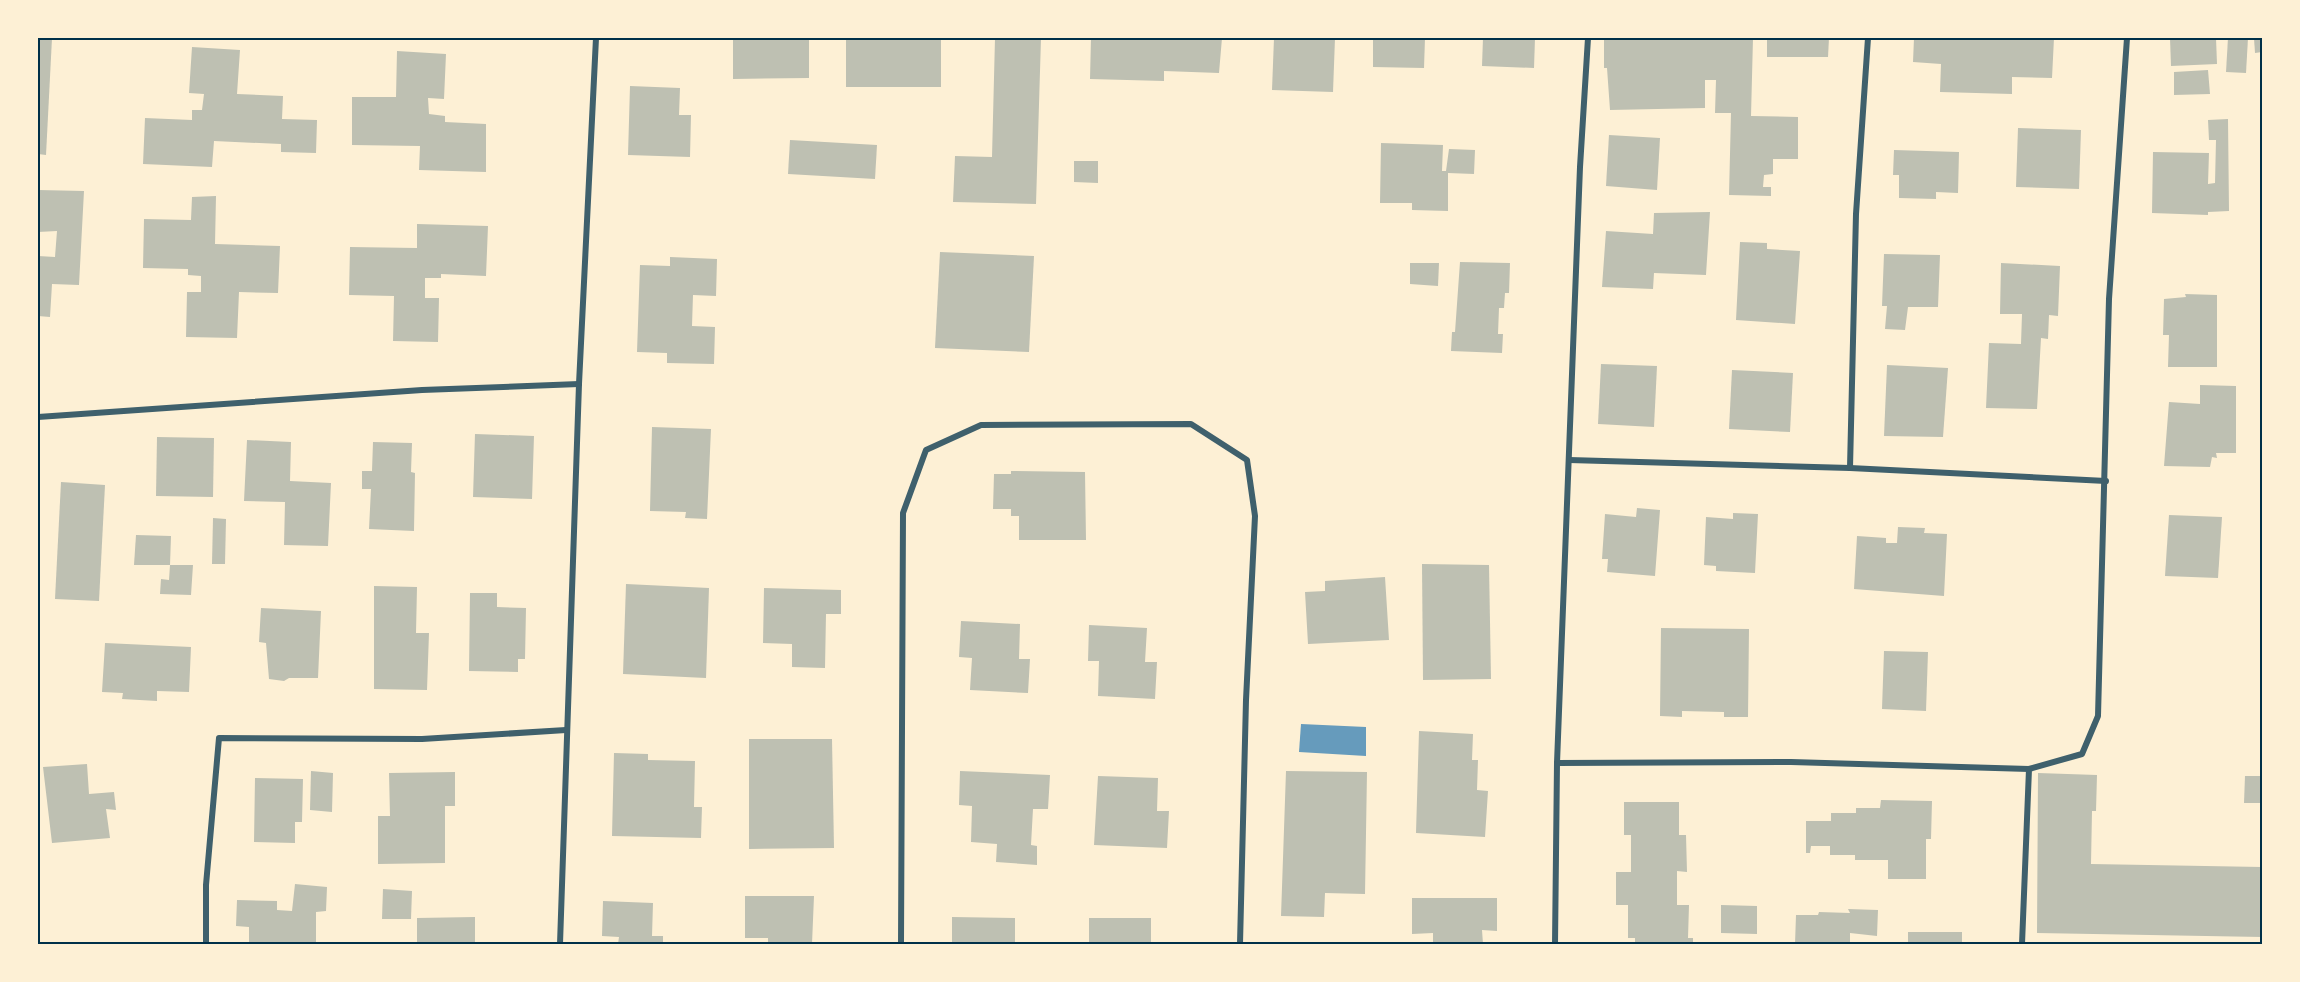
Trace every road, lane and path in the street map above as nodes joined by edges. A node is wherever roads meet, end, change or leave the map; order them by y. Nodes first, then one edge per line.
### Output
1 (596, 38) edge
2 (1588, 38) edge
3 (1868, 38) edge
4 (2127, 38) edge
5 (579, 384) junction
6 (38, 417) edge
7 (1569, 460) junction
8 (1850, 468) junction
9 (2106, 481) junction
10 (566, 730) junction
11 (1557, 763) junction
12 (2029, 769) junction
13 (206, 945) edge
14 (560, 945) edge
15 (901, 945) edge
16 (1240, 945) edge
17 (1556, 945) edge
18 (2022, 945) edge

1 - 5 street
2 - 7 street
3 - 8 street
4 - 9 street
5 - 6 street
5 - 10 street
7 - 8 street
7 - 11 street
8 - 9 street
9 - 12 street
10 - 13 street
10 - 14 street
11 - 12 street
11 - 17 street
12 - 18 street
15 - 16 street

